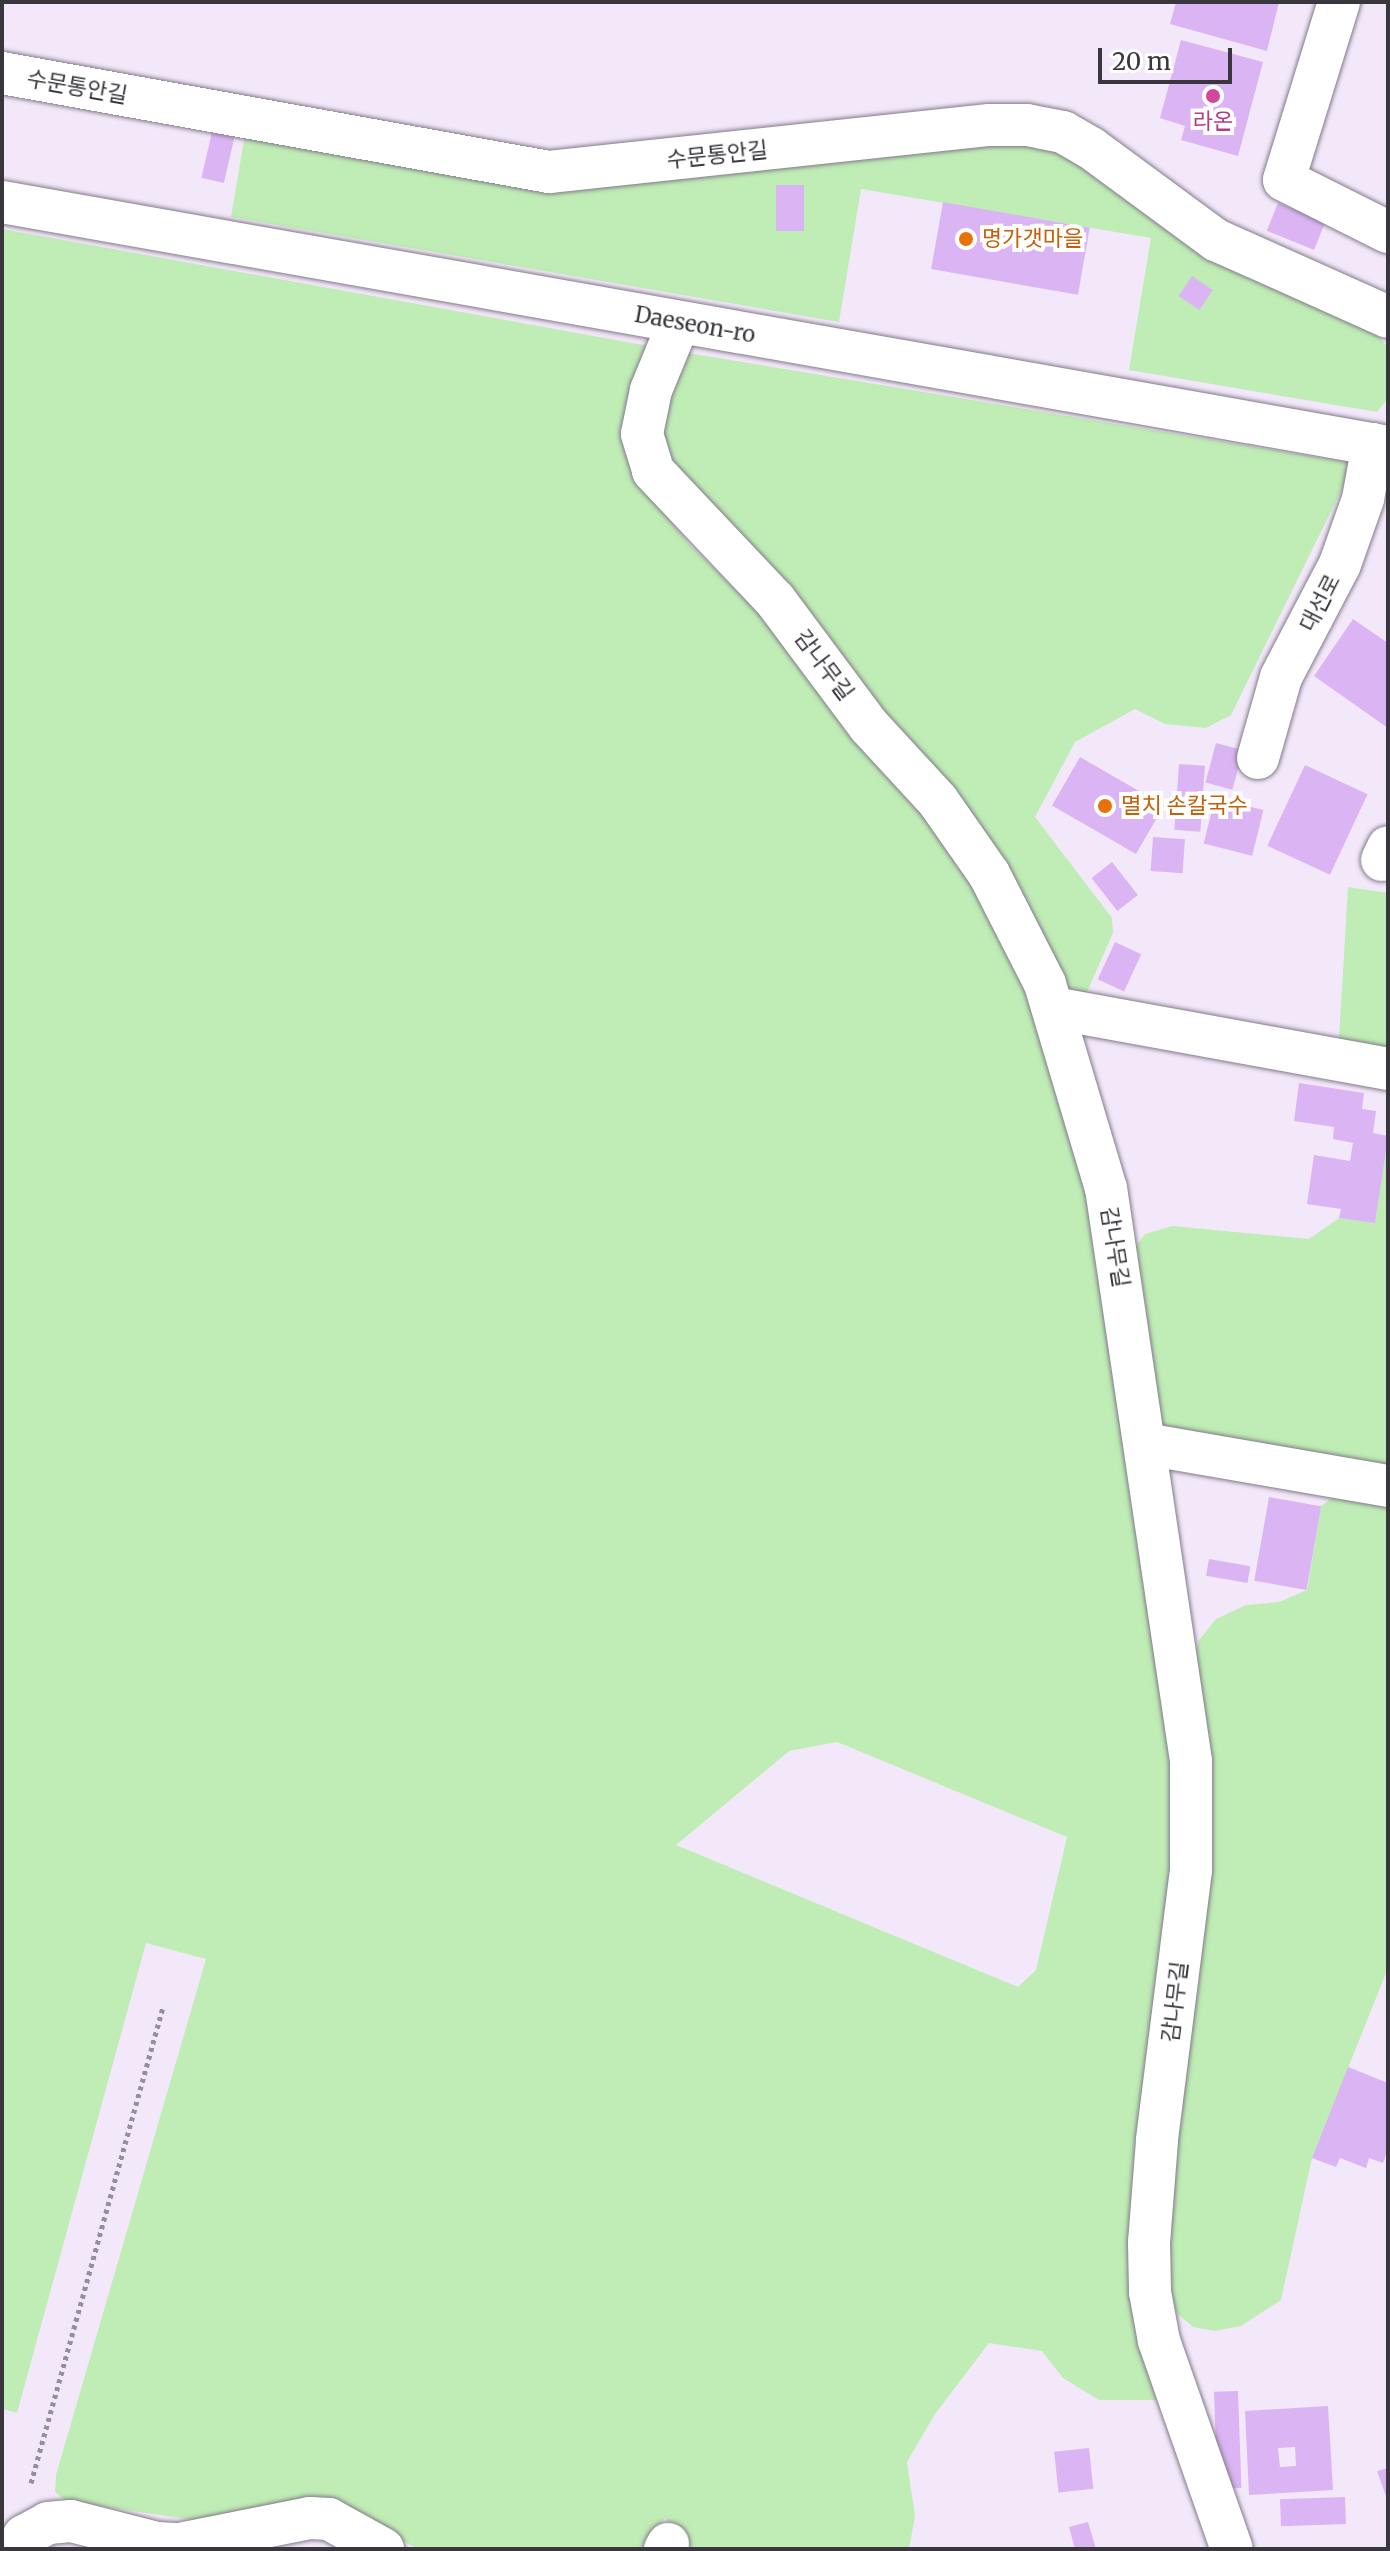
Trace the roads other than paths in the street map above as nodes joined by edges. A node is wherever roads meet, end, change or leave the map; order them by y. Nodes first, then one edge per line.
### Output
1 (1339, 2) edge
2 (2, 73) edge
3 (2, 202) edge
4 (1388, 232) edge
5 (1388, 317) edge
6 (679, 322) junction
7 (1380, 445) edge
8 (1258, 758) dead end
9 (1053, 1008) junction
10 (1388, 1069) edge
11 (1145, 1444) junction
12 (1388, 1486) edge
13 (15, 2549) edge
14 (383, 2549) edge
15 (1232, 2549) edge

1 - 4 street
2 - 5 street, 수문통안길
3 - 6 street, Daeseon-ro
6 - 7 street, Daeseon-ro
6 - 9 street, 감나무길
7 - 8 street, 대선로
9 - 10 street
9 - 11 street, 감나무길
11 - 12 street
11 - 15 street, 감나무길
13 - 14 street

